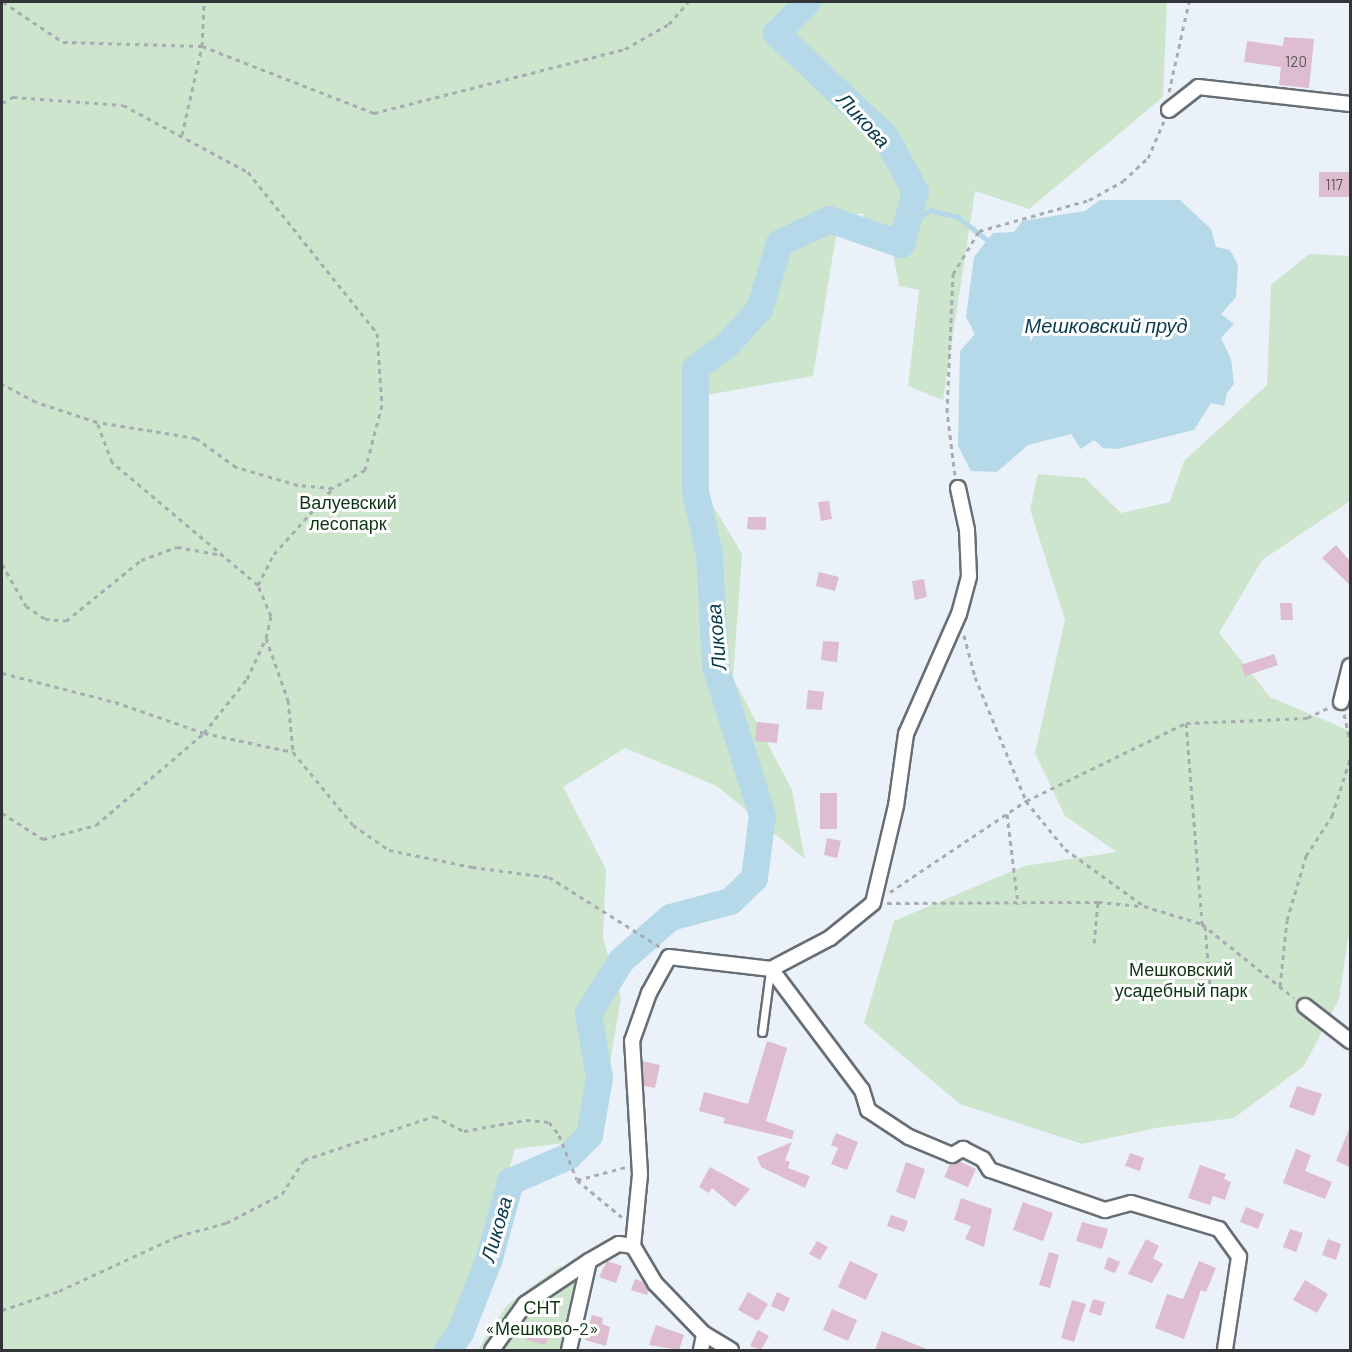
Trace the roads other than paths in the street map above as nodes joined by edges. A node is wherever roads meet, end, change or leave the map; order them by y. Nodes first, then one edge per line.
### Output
1 (1350, 104) edge
2 (1169, 110) road end
3 (958, 489) road end
4 (1350, 666) edge
5 (1341, 702) road end
6 (771, 969) junction
7 (1305, 1006) road end
8 (762, 1032) dead end
9 (1350, 1041) edge
10 (633, 1246) junction
11 (589, 1261) junction
12 (704, 1334) junction
13 (492, 1350) edge
14 (569, 1350) edge
15 (701, 1350) edge
16 (731, 1350) edge
17 (1225, 1350) edge

1 - 2 street
3 - 6 street
4 - 5 street
6 - 8 lane
6 - 10 street
6 - 17 street
7 - 9 street
10 - 11 street
10 - 12 street
11 - 13 street
11 - 14 street
12 - 15 street
12 - 16 street

